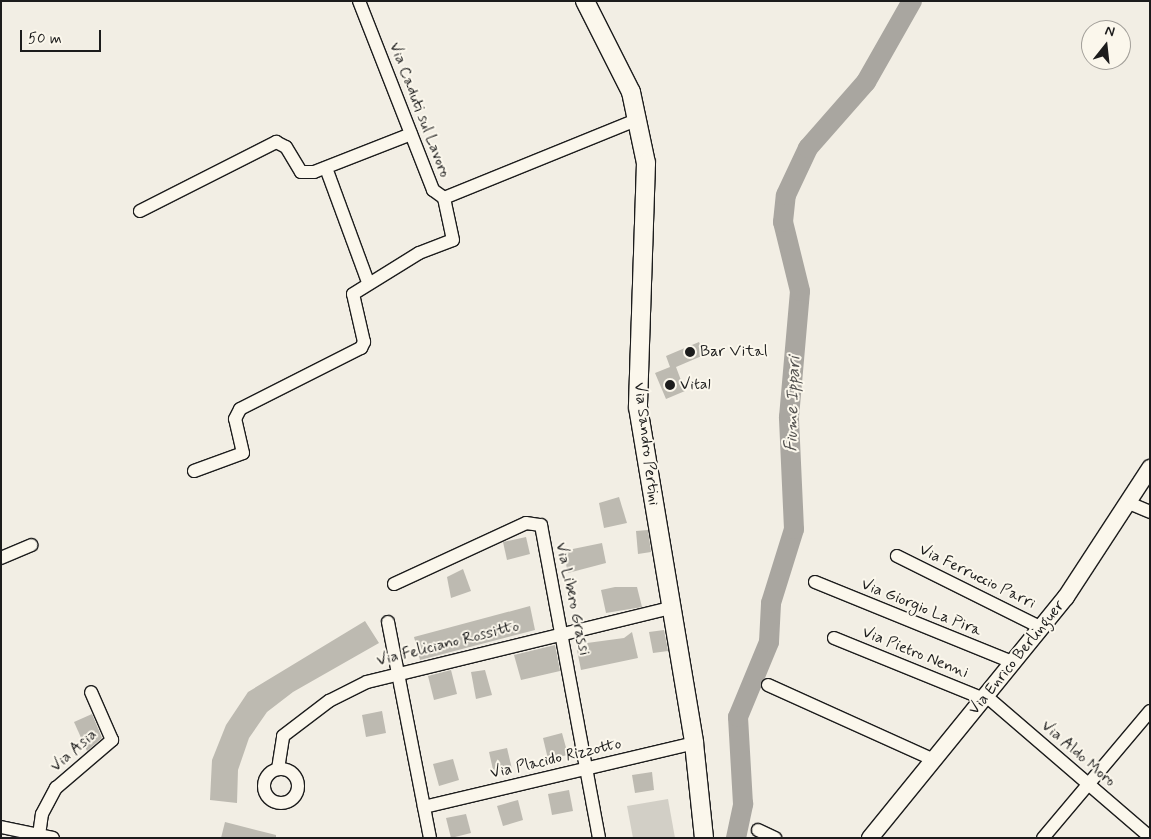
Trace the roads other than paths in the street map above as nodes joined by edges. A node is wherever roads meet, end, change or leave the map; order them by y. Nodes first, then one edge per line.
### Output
1 (359, 1) edge
2 (584, 1) edge
3 (639, 119) junction
4 (411, 134) junction
5 (326, 168) junction
6 (444, 198) junction
7 (140, 211) dead end
8 (368, 282) junction
9 (1150, 468) edge
10 (194, 471) dead end
11 (1129, 503) junction
12 (1150, 512) edge
13 (31, 546) dead end
14 (897, 556) dead end
15 (1, 558) edge
16 (815, 582) dead end
17 (394, 584) dead end
18 (670, 608) junction
19 (388, 622) dead end
20 (1042, 628) junction
21 (563, 631) junction
22 (834, 638) dead end
23 (1014, 663) junction
24 (398, 672) junction
25 (768, 685) dead end
26 (91, 692) dead end
27 (985, 697) junction
28 (1150, 712) edge
29 (694, 743) junction
30 (934, 760) junction
31 (588, 768) junction
32 (278, 770) dead end
33 (1088, 784) junction
34 (702, 806) junction
35 (424, 807) junction
36 (1, 827) edge
37 (758, 830) dead end
38 (39, 835) junction
39 (1149, 837) edge
40 (53, 838) edge
41 (430, 838) edge
42 (599, 838) edge
43 (704, 838) edge
44 (714, 838) edge
45 (775, 838) edge
46 (870, 838) edge
47 (1043, 838) edge

1 - 4 street, Via Caduti sul Lavoro
2 - 3 main road, Via Sandro Pertini
3 - 6 street, Via Caduti sul Lavoro
3 - 18 main road, Via Sandro Pertini
4 - 5 street
4 - 6 street, Via Caduti sul Lavoro
5 - 7 street
5 - 8 street
6 - 8 street
8 - 10 street
9 - 11 street, Via Enrico Berlinguer
11 - 12 street
11 - 20 street, Via Enrico Berlinguer
13 - 15 street
14 - 20 street, Via Ferruccio Parri
16 - 23 street, Via Giorgio La Pira
17 - 21 street, Via Libero Grassi
18 - 21 street, Via Feliciano Rossitto
18 - 29 main road, Via Sandro Pertini
19 - 24 street
20 - 23 street, Via Enrico Berlinguer
21 - 24 street, Via Feliciano Rossitto
21 - 31 street, Via Libero Grassi
22 - 27 street, Via Pietro Nenni
23 - 27 street, Via Enrico Berlinguer
24 - 32 street, Via Feliciano Rossitto
24 - 35 street
25 - 30 street
26 - 38 street, Via Asia
27 - 30 street, Via Enrico Berlinguer
27 - 33 street, Via Aldo Moro
28 - 33 street
29 - 31 street, Via Placido Rizzotto
29 - 34 main road, Via Sandro Pertini
30 - 46 street, Via Enrico Berlinguer
31 - 35 street, Via Placido Rizzotto
31 - 42 street, Via Libero Grassi
33 - 39 street, Via Aldo Moro
33 - 47 street
34 - 43 main road
34 - 44 main road
35 - 41 street
36 - 38 street
37 - 45 street
38 - 40 street

